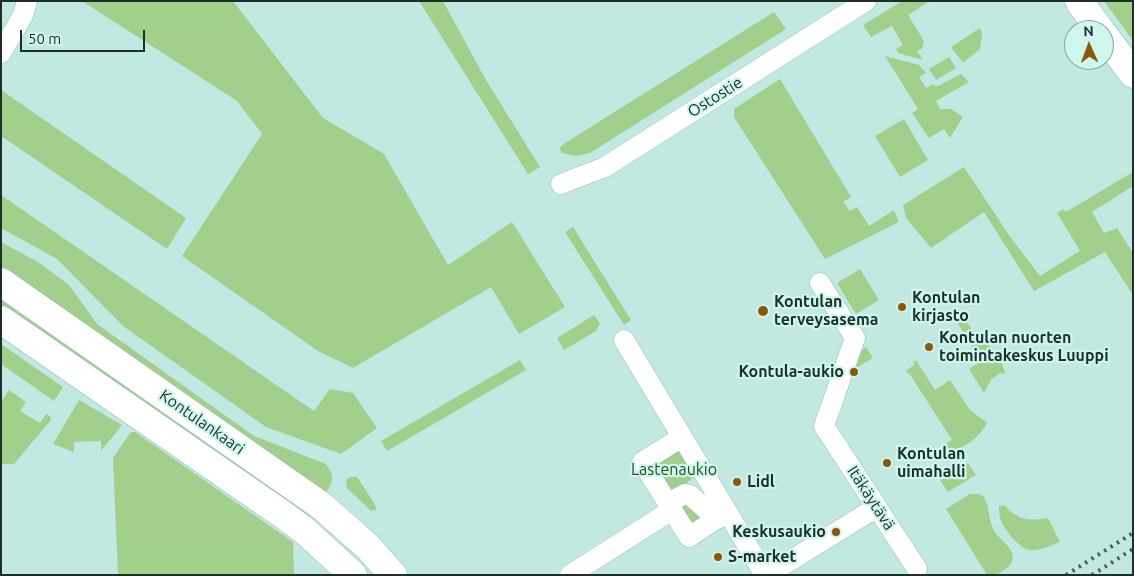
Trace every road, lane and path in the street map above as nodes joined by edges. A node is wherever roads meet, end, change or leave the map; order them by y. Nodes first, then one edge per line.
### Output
1 (27, 1) edge
2 (866, 1) edge
3 (1079, 1) edge
4 (1093, 20) edge
5 (1114, 48) edge
6 (1, 54) edge
7 (1133, 74) edge
8 (561, 184) dead end
9 (1, 282) edge
10 (820, 283) dead end
11 (1, 320) edge
12 (624, 340) dead end
13 (682, 437) junction
14 (703, 472) junction
15 (674, 503) junction
16 (869, 503) junction
17 (722, 515) junction
18 (917, 569) dead end
19 (354, 575) edge
20 (393, 575) edge
21 (570, 575) edge
22 (766, 575) edge

1 - 6 street
2 - 8 street, Ostostie
3 - 4 main road
5 - 7 main road
9 - 20 main road, Kontulankaari
10 - 16 street, Itäkäytävä
11 - 19 main road, Kontulankaari
12 - 13 street
13 - 14 street
13 - 15 street
14 - 15 street
14 - 17 street
15 - 17 street
15 - 17 street
15 - 21 street
16 - 18 street, Itäkäytävä
16 - 22 street
17 - 22 street

